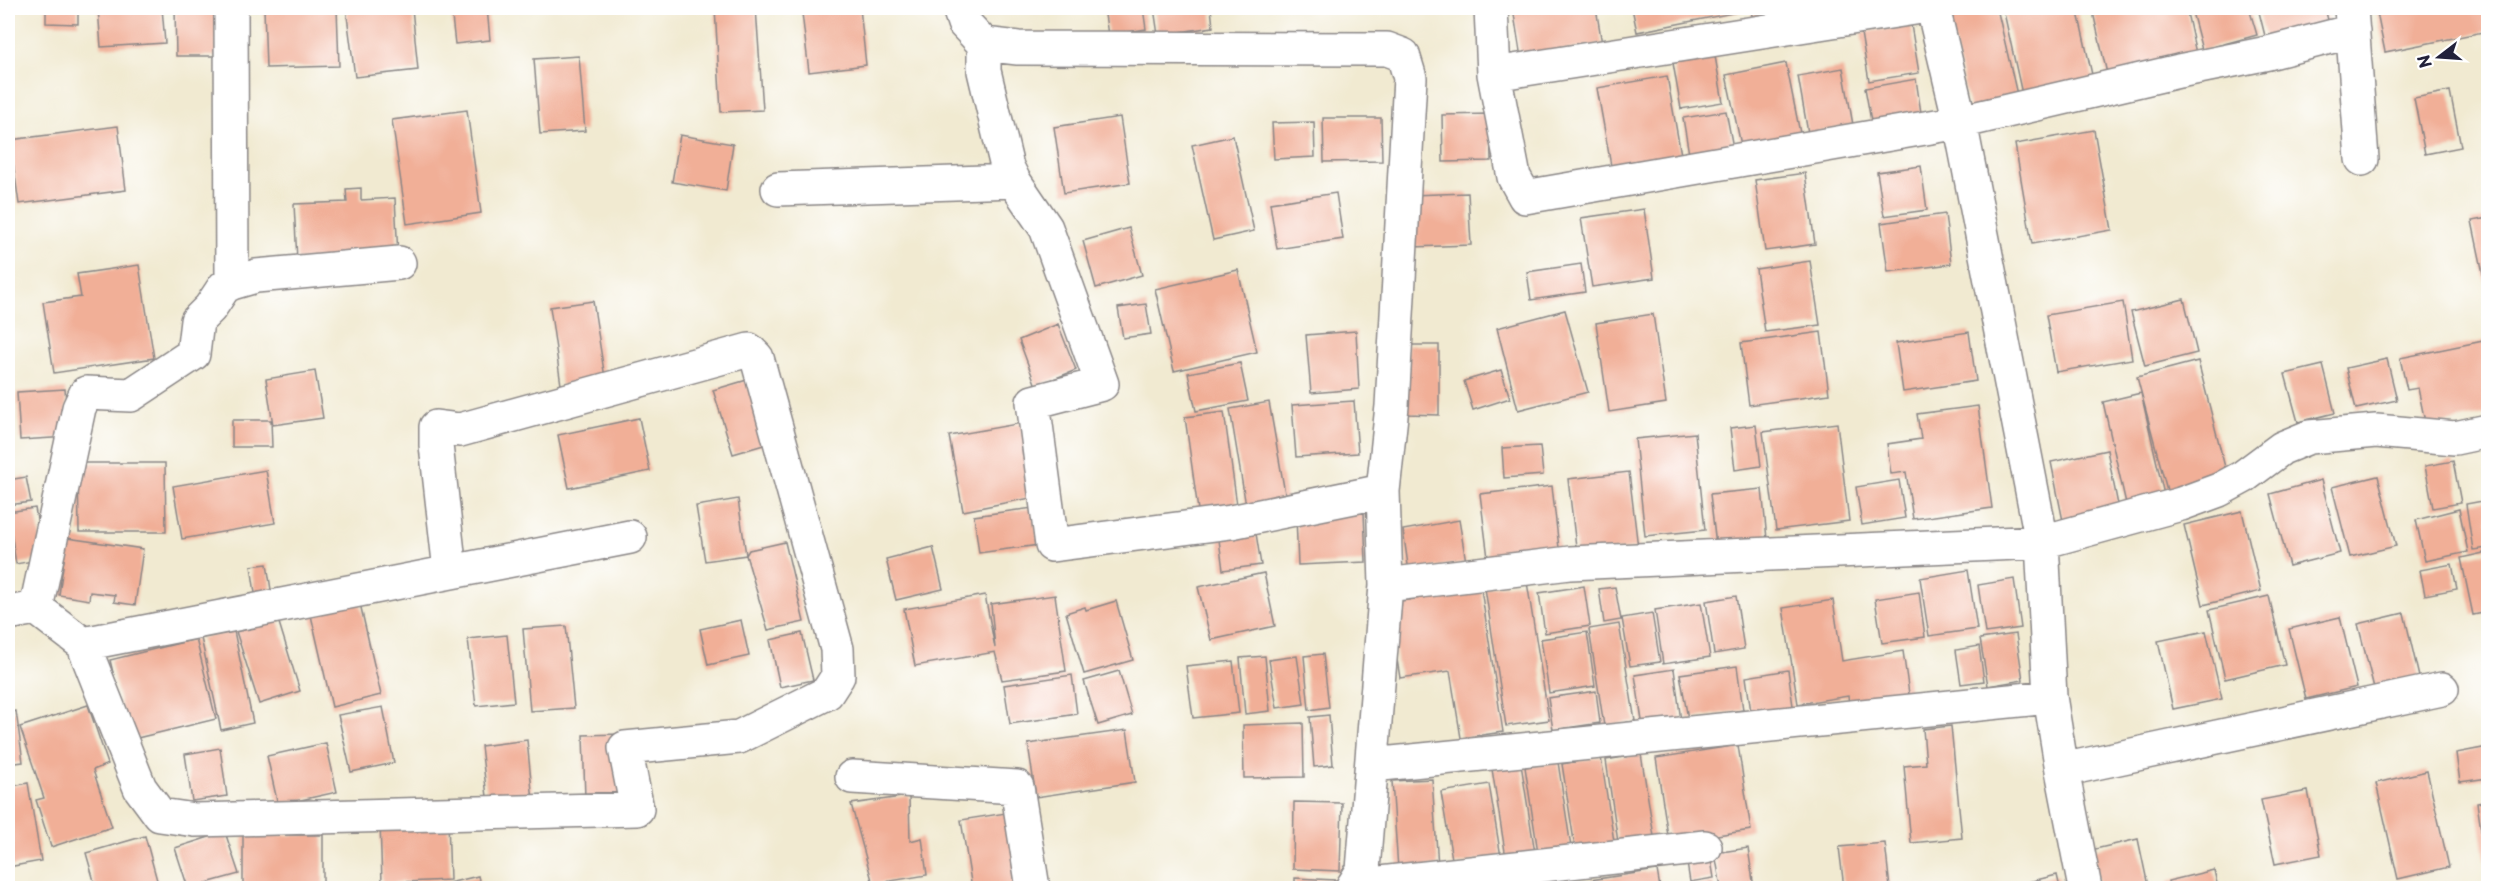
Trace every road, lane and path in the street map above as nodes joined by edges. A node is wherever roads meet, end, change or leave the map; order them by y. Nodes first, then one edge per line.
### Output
1 (231, 8) edge
2 (959, 8) edge
3 (1491, 8) edge
4 (1914, 8) edge
5 (1934, 8) edge
6 (2352, 19) edge
7 (984, 44) junction
8 (1494, 74) junction
9 (1960, 122) junction
10 (2362, 159) dead end
11 (1014, 181) junction
12 (778, 189) dead end
13 (399, 263) dead end
14 (232, 283) junction
15 (2488, 431) edge
16 (1383, 491) junction
17 (630, 537) dead end
18 (2042, 542) junction
19 (450, 572) junction
20 (1386, 585) junction
21 (22, 611) edge
22 (83, 644) junction
23 (2442, 689) dead end
24 (2050, 697) junction
25 (1372, 765) junction
26 (2062, 770) junction
27 (852, 777) dead end
28 (1705, 847) dead end
29 (1353, 887) edge
30 (1033, 888) edge
31 (2085, 888) edge

1 - 14 street
2 - 7 street
3 - 8 street
4 - 8 street
5 - 9 street
6 - 9 street
6 - 10 street
7 - 11 street
7 - 16 street
8 - 9 street
9 - 18 street
11 - 12 street
11 - 16 street
13 - 14 street
14 - 21 street
15 - 18 street
16 - 20 street
17 - 19 street
18 - 20 street
18 - 24 street
19 - 22 street
19 - 22 street
20 - 25 street
21 - 22 street
23 - 26 street
24 - 25 street
24 - 26 street
25 - 29 street
26 - 31 street
27 - 30 street
28 - 29 street

